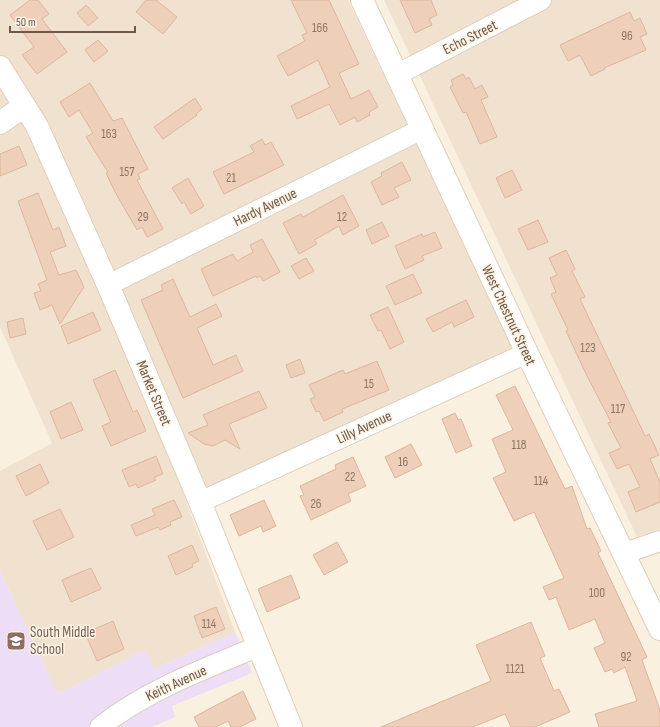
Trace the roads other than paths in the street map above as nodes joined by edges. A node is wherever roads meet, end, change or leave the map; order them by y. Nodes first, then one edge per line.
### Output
1 (362, 0) edge
2 (541, 0) edge
3 (0, 67) edge
4 (398, 74) junction
5 (24, 106) junction
6 (0, 123) edge
7 (422, 129) junction
8 (108, 285) junction
9 (527, 353) junction
10 (200, 502) junction
11 (660, 541) edge
12 (625, 553) junction
13 (660, 629) edge
14 (257, 647) junction
15 (100, 727) edge
16 (291, 727) edge

1 - 4 main road, West Chestnut Street
2 - 4 street, Echo Street
3 - 5 main road, Market Street
4 - 7 main road, West Chestnut Street
5 - 6 main road
5 - 8 main road, Market Street
7 - 8 street, Hardy Avenue
7 - 9 main road, West Chestnut Street
8 - 10 main road, Market Street
9 - 10 street, Lilly Avenue
9 - 12 main road, West Chestnut Street
10 - 14 main road, Market Street
11 - 12 street
12 - 13 main road, West Chestnut Street
14 - 15 street, Keith Avenue
14 - 16 main road, Market Street

